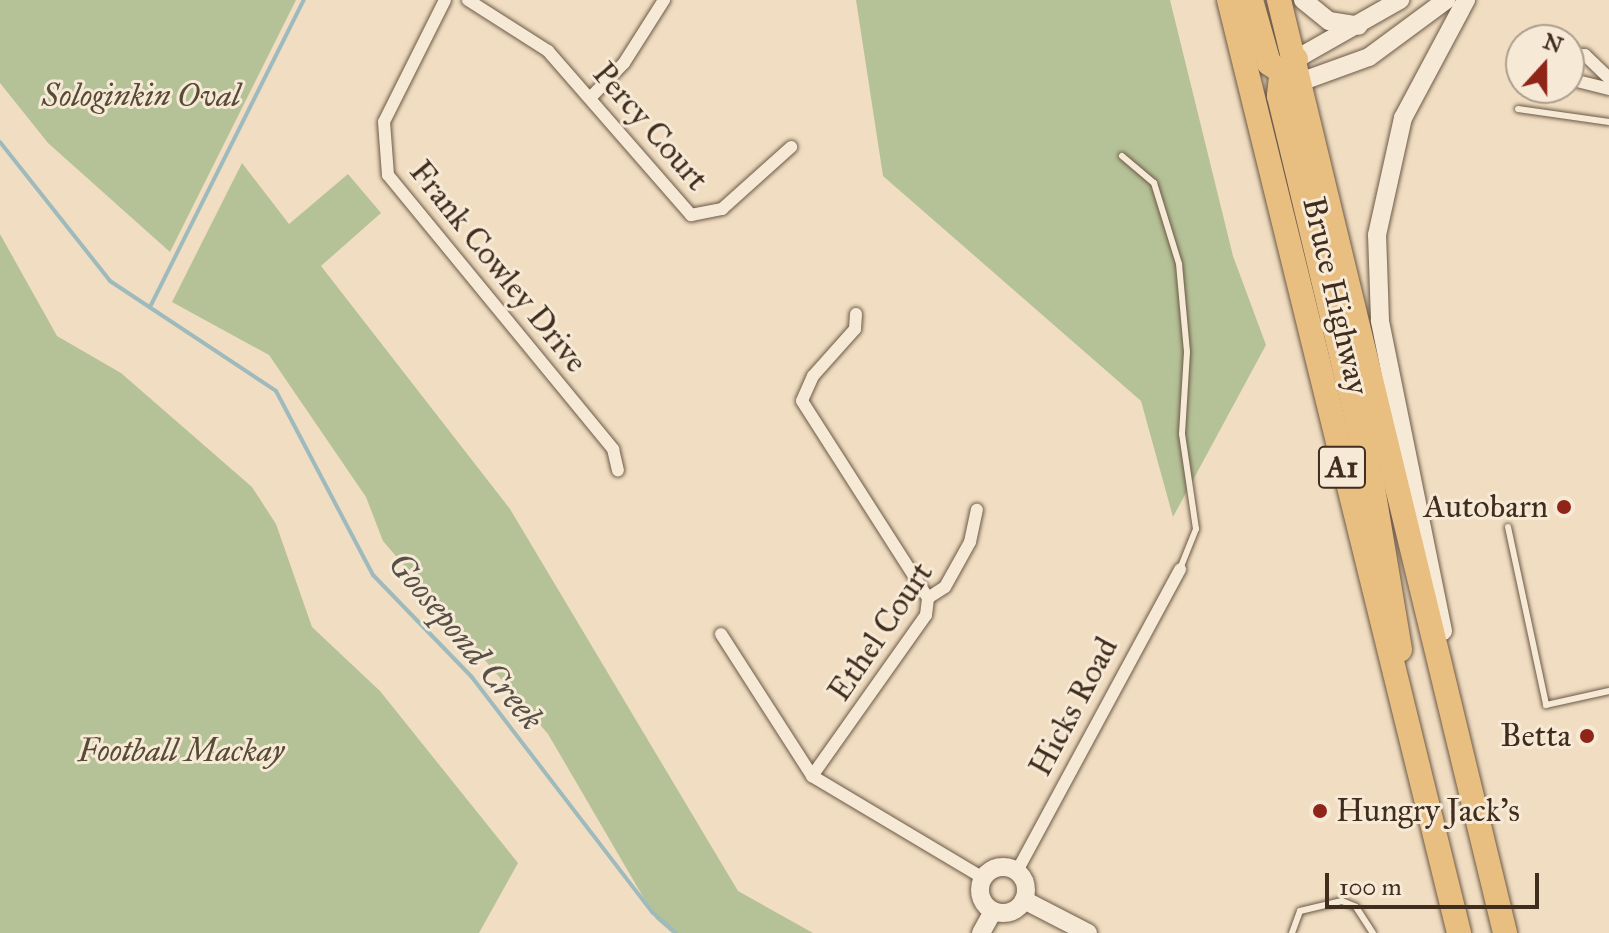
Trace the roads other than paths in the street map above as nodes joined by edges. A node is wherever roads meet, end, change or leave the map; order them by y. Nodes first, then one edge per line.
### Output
1 (445, 0) edge
2 (468, 0) edge
3 (664, 0) edge
4 (1229, 0) edge
5 (1251, 0) edge
6 (1279, 0) edge
7 (1303, 0) edge
8 (1389, 0) edge
9 (1400, 0) edge
10 (1446, 0) edge
11 (1466, 0) edge
12 (1362, 24) junction
13 (1585, 55) edge
14 (1292, 72) junction
15 (1609, 78) edge
16 (1585, 83) edge
17 (1609, 89) edge
18 (590, 98) junction
19 (1518, 109) dead end
20 (1609, 122) edge
21 (791, 147) dead end
22 (1122, 156) dead end
23 (856, 314) dead end
24 (618, 470) dead end
25 (977, 510) dead end
26 (1508, 527) dead end
27 (1180, 569) joint
28 (928, 598) junction
29 (721, 634) dead end
30 (1609, 691) edge
31 (1406, 720) junction
32 (812, 776) junction
33 (1471, 787) junction
34 (1017, 871) junction
35 (983, 878) junction
36 (1024, 900) junction
37 (993, 911) junction
38 (1458, 932) edge
39 (981, 933) edge
40 (1088, 933) edge
41 (1292, 933) edge
42 (1373, 933) edge
43 (1505, 933) edge

1 - 24 street, Frank Cowley Drive
2 - 18 street, Percy Court
3 - 18 street
4 - 31 highway, Bruce Highway / A1
5 - 14 highway
6 - 14 highway, Bruce Highway / A1
7 - 12 main road
8 - 12 main road
9 - 12 main road
10 - 14 main road
11 - 33 main road
12 - 14 main road
13 - 15 street
14 - 31 highway
14 - 33 highway, Bruce Highway / A1
16 - 17 street
18 - 21 street, Percy Court
19 - 20 lane
22 - 27 lane
23 - 28 street
25 - 28 street, Ethel Court
26 - 30 lane
27 - 34 street, Hicks Road
28 - 32 street, Ethel Court
29 - 32 street
31 - 38 highway, Bruce Highway / A1
32 - 35 street
33 - 43 highway, Bruce Highway / A1
34 - 35 main road
34 - 36 main road
35 - 37 main road
36 - 37 main road
36 - 40 main road
37 - 39 main road
41 - 42 lane

